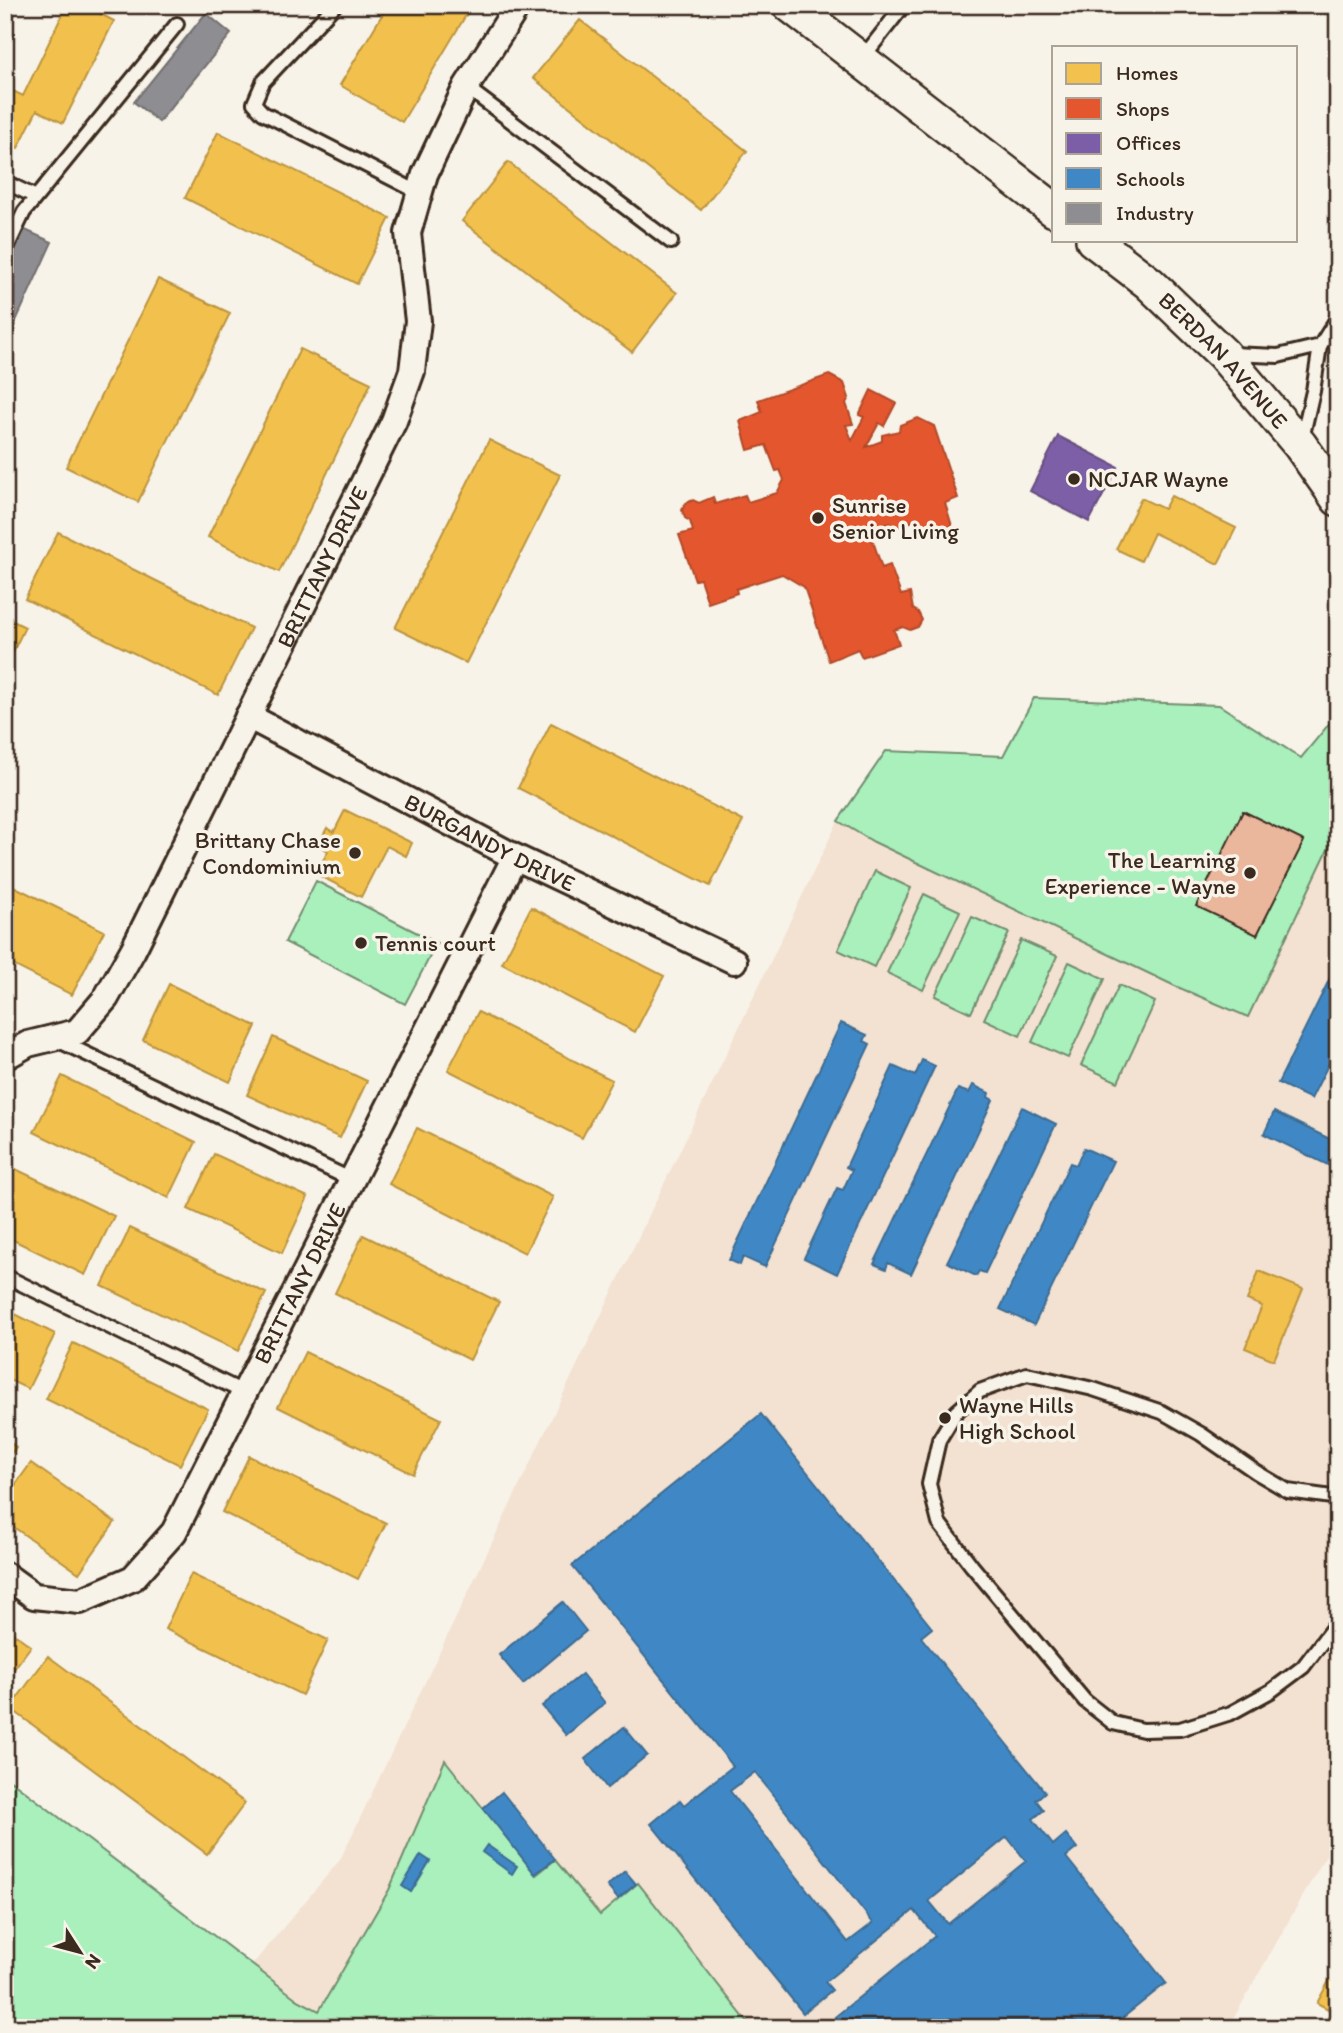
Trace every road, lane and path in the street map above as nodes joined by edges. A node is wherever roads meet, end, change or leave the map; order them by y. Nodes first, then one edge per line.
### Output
1 (335, 5) edge
2 (790, 5) edge
3 (904, 5) edge
4 (519, 7) edge
5 (177, 24) dead end
6 (861, 61) junction
7 (466, 87) junction
8 (5, 182) edge
9 (420, 193) junction
10 (36, 197) junction
11 (1052, 208) edge
12 (671, 242) dead end
13 (1096, 242) edge
14 (5, 252) edge
15 (1338, 317) edge
16 (1320, 346) junction
17 (1223, 354) junction
18 (1300, 445) junction
19 (1338, 499) edge
20 (248, 716) junction
21 (515, 857) junction
22 (734, 961) dead end
23 (52, 1038) junction
24 (5, 1057) edge
25 (352, 1180) junction
26 (5, 1276) edge
27 (245, 1392) junction
28 (1336, 1497) edge
29 (5, 1576) edge
30 (1338, 1621) edge

1 - 9 lane
2 - 6 main road
3 - 6 lane
4 - 7 street, BRITTANY DRIVE
5 - 10 lane
6 - 11 main road
7 - 9 street, BRITTANY DRIVE
7 - 12 lane
8 - 10 lane
9 - 20 street, BRITTANY DRIVE
10 - 14 lane
13 - 17 main road, BERDAN AVENUE
15 - 16 lane
16 - 17 lane
16 - 18 lane
17 - 18 main road, BERDAN AVENUE
18 - 19 main road, BERDAN AVENUE
20 - 21 street, BURGANDY DRIVE
20 - 23 street, BRITTANY DRIVE
21 - 22 street, BURGANDY DRIVE
21 - 25 street, BRITTANY DRIVE
23 - 24 street, BRITTANY DRIVE
23 - 25 lane
25 - 27 street, BRITTANY DRIVE
26 - 27 lane
27 - 29 street, BRITTANY DRIVE
28 - 30 lane

